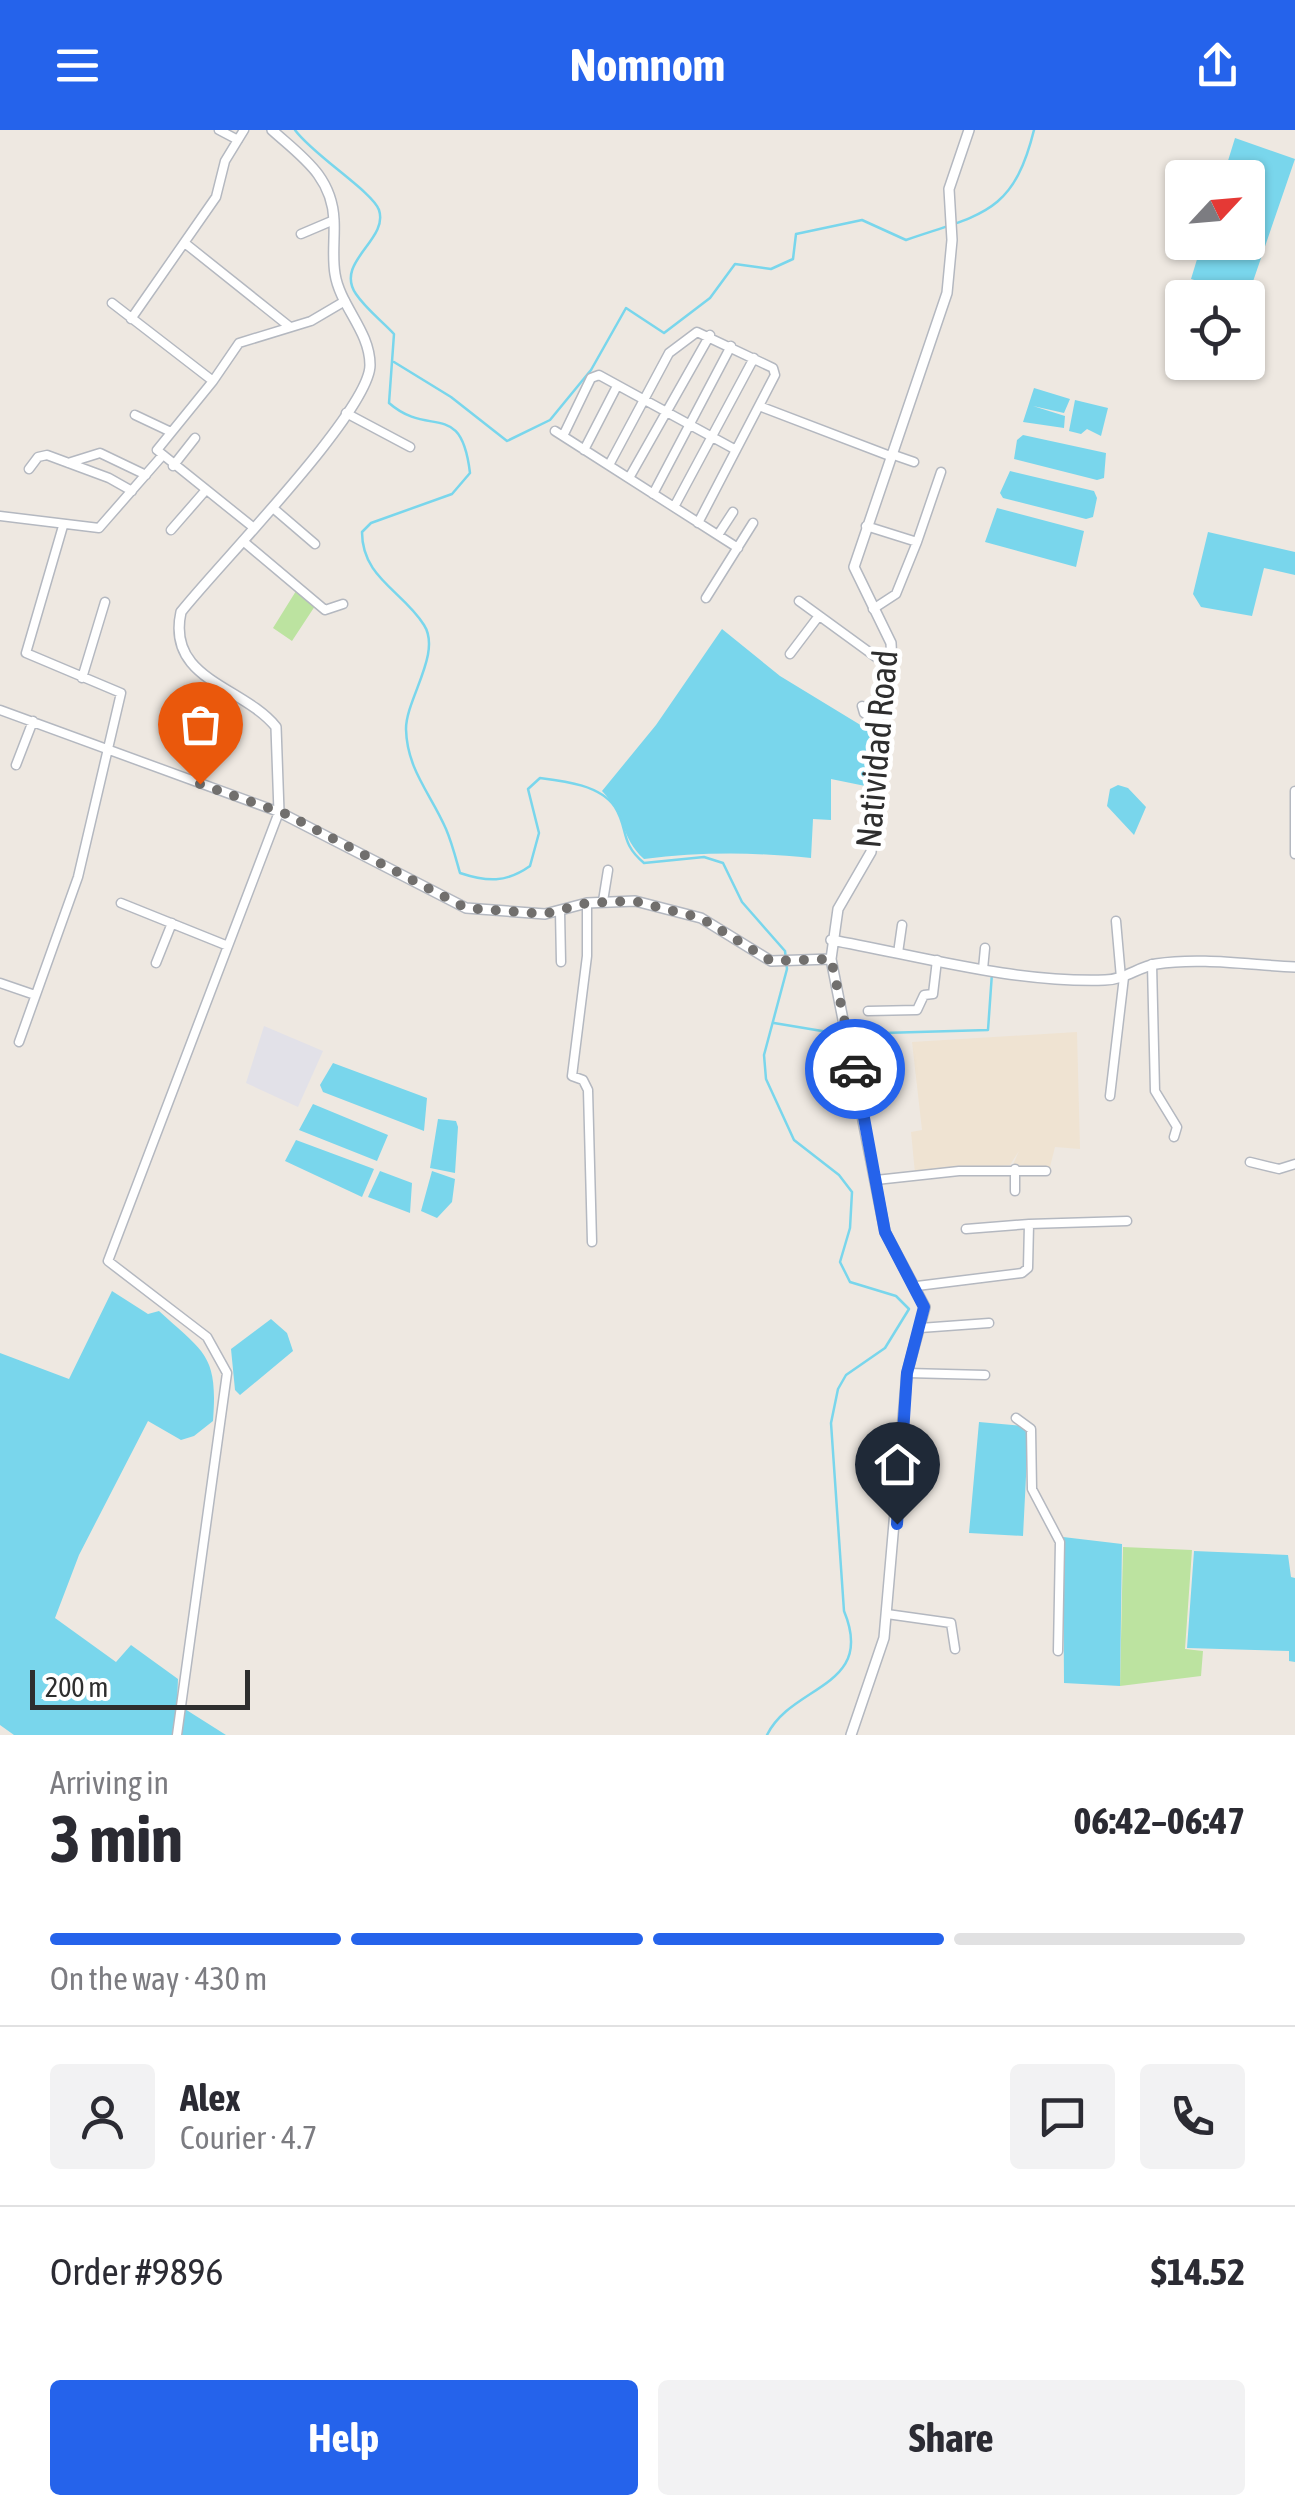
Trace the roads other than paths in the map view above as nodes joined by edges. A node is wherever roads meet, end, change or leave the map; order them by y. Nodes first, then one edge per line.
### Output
1 (219, 130) edge
2 (244, 130) edge
3 (272, 130) edge
4 (969, 130) edge
5 (238, 140) junction
6 (334, 220) junction
7 (300, 234) dead end
8 (186, 244) junction
9 (345, 301) junction
10 (112, 303) dead end
11 (132, 320) junction
12 (290, 326) junction
13 (710, 336) junction
14 (731, 346) junction
15 (754, 358) junction
16 (212, 381) junction
17 (617, 386) junction
18 (642, 400) junction
19 (759, 406) junction
20 (346, 413) junction
21 (135, 414) dead end
22 (665, 414) junction
23 (688, 426) junction
24 (170, 432) junction
25 (194, 438) dead end
26 (712, 438) junction
27 (410, 448) dead end
28 (584, 450) junction
29 (736, 450) junction
30 (891, 455) junction
31 (162, 456) junction
32 (914, 462) dead end
33 (67, 463) junction
34 (609, 465) junction
35 (173, 466) junction
36 (29, 470) dead end
37 (941, 472) dead end
38 (146, 475) junction
39 (629, 478) junction
40 (132, 491) junction
41 (205, 491) junction
42 (653, 494) junction
43 (674, 507) junction
44 (273, 508) junction
45 (734, 512) dead end
46 (0, 516) edge
47 (698, 522) junction
48 (753, 523) dead end
49 (63, 526) junction
50 (866, 526) junction
51 (254, 528) junction
52 (171, 530) dead end
53 (718, 535) junction
54 (243, 542) junction
55 (916, 542) junction
56 (315, 544) dead end
57 (738, 548) junction
58 (706, 598) dead end
59 (105, 602) dead end
60 (799, 602) dead end
61 (342, 604) dead end
62 (873, 609) junction
63 (818, 617) junction
64 (790, 654) dead end
65 (891, 668) junction
66 (82, 678) junction
67 (862, 706) dead end
68 (0, 710) edge
69 (33, 722) junction
70 (876, 722) junction
71 (107, 749) junction
72 (16, 766) dead end
73 (1295, 791) edge
74 (279, 812) junction
75 (1294, 832) edge
76 (1295, 854) edge
77 (608, 870) dead end
78 (602, 901) junction
79 (121, 903) dead end
80 (587, 903) junction
81 (560, 911) junction
82 (1116, 920) dead end
83 (172, 924) junction
84 (902, 925) dead end
85 (831, 940) junction
86 (228, 946) junction
87 (985, 948) dead end
88 (898, 952) junction
89 (831, 959) junction
90 (936, 960) junction
91 (562, 962) dead end
92 (156, 963) dead end
93 (1152, 964) junction
94 (1295, 968) edge
95 (982, 969) junction
96 (1122, 977) junction
97 (0, 983) edge
98 (36, 994) junction
99 (868, 1011) dead end
100 (19, 1042) dead end
101 (1110, 1096) dead end
102 (1174, 1137) dead end
103 (1250, 1162) dead end
104 (1295, 1164) edge
105 (1015, 1169) junction
106 (1046, 1172) dead end
107 (876, 1180) junction
108 (1015, 1191) dead end
109 (1127, 1220) dead end
110 (1029, 1224) junction
111 (966, 1229) dead end
112 (592, 1242) dead end
113 (917, 1286) junction
114 (989, 1324) dead end
115 (920, 1328) junction
116 (907, 1373) junction
117 (985, 1375) dead end
118 (1016, 1418) dead end
119 (887, 1614) junction
120 (955, 1649) dead end
121 (1058, 1652) dead end
122 (177, 1735) edge
123 (850, 1735) edge

1 - 5 street
2 - 5 street
3 - 6 street
4 - 30 street, Natividad Road
5 - 8 street
6 - 7 street
6 - 9 street
8 - 11 street
8 - 12 street
9 - 12 street
9 - 20 street
10 - 11 street
11 - 16 street
12 - 16 street
13 - 14 street
13 - 18 street
13 - 22 street
14 - 15 street
14 - 23 street
15 - 19 street
15 - 26 street
16 - 24 street
17 - 18 street
17 - 28 street
17 - 28 street
18 - 22 street
18 - 34 street
19 - 29 street
19 - 30 street
20 - 27 street
20 - 44 street
21 - 24 street
22 - 23 street
22 - 39 street
23 - 26 street
23 - 42 street
24 - 31 street
25 - 35 street
26 - 29 street
26 - 43 street
28 - 34 street
29 - 47 street
30 - 32 street
30 - 50 street, Natividad Road
31 - 35 street
31 - 38 street
33 - 36 street
33 - 38 street
33 - 40 street
34 - 39 street
35 - 41 street
37 - 55 street
38 - 40 street
39 - 42 street
40 - 49 street
41 - 51 street
41 - 52 street
42 - 43 street
43 - 47 street
44 - 51 street
44 - 56 street
45 - 53 street
46 - 49 street
47 - 53 street
48 - 57 street
49 - 66 street
50 - 55 street
50 - 62 street, Natividad Road
51 - 54 street
53 - 57 street
54 - 61 street
54 - 74 street
55 - 62 street
57 - 58 street
59 - 66 street
60 - 63 street
62 - 65 street, Natividad Road
63 - 64 street
63 - 65 street
65 - 70 street, Natividad Road
66 - 71 street
67 - 70 street
68 - 69 street
69 - 71 street
69 - 72 street
70 - 85 street, Natividad Road
71 - 74 street
71 - 98 street
73 - 75 street
74 - 81 street
74 - 86 street
75 - 76 street
77 - 78 street
78 - 80 street
78 - 89 street
79 - 83 street
80 - 81 street
80 - 112 street
81 - 91 street
82 - 96 street
83 - 86 street
83 - 92 street
84 - 88 street
85 - 88 street
85 - 89 street, Natividad Road
86 - 122 street
87 - 95 street
88 - 90 street
89 - 107 street, Natividad Road
90 - 95 street
90 - 99 street
93 - 94 street
93 - 96 street
93 - 102 street
95 - 96 street
96 - 101 street
97 - 98 street
98 - 100 street
103 - 104 street
105 - 106 street
105 - 107 street
105 - 108 street
107 - 113 street, Natividad Road
109 - 110 street
110 - 111 street
110 - 113 street
113 - 115 street, Natividad Road
114 - 115 street
115 - 116 street, Natividad Road
116 - 117 street
116 - 119 street, Natividad Road
118 - 121 street
119 - 120 street
119 - 123 street, Natividad Road

